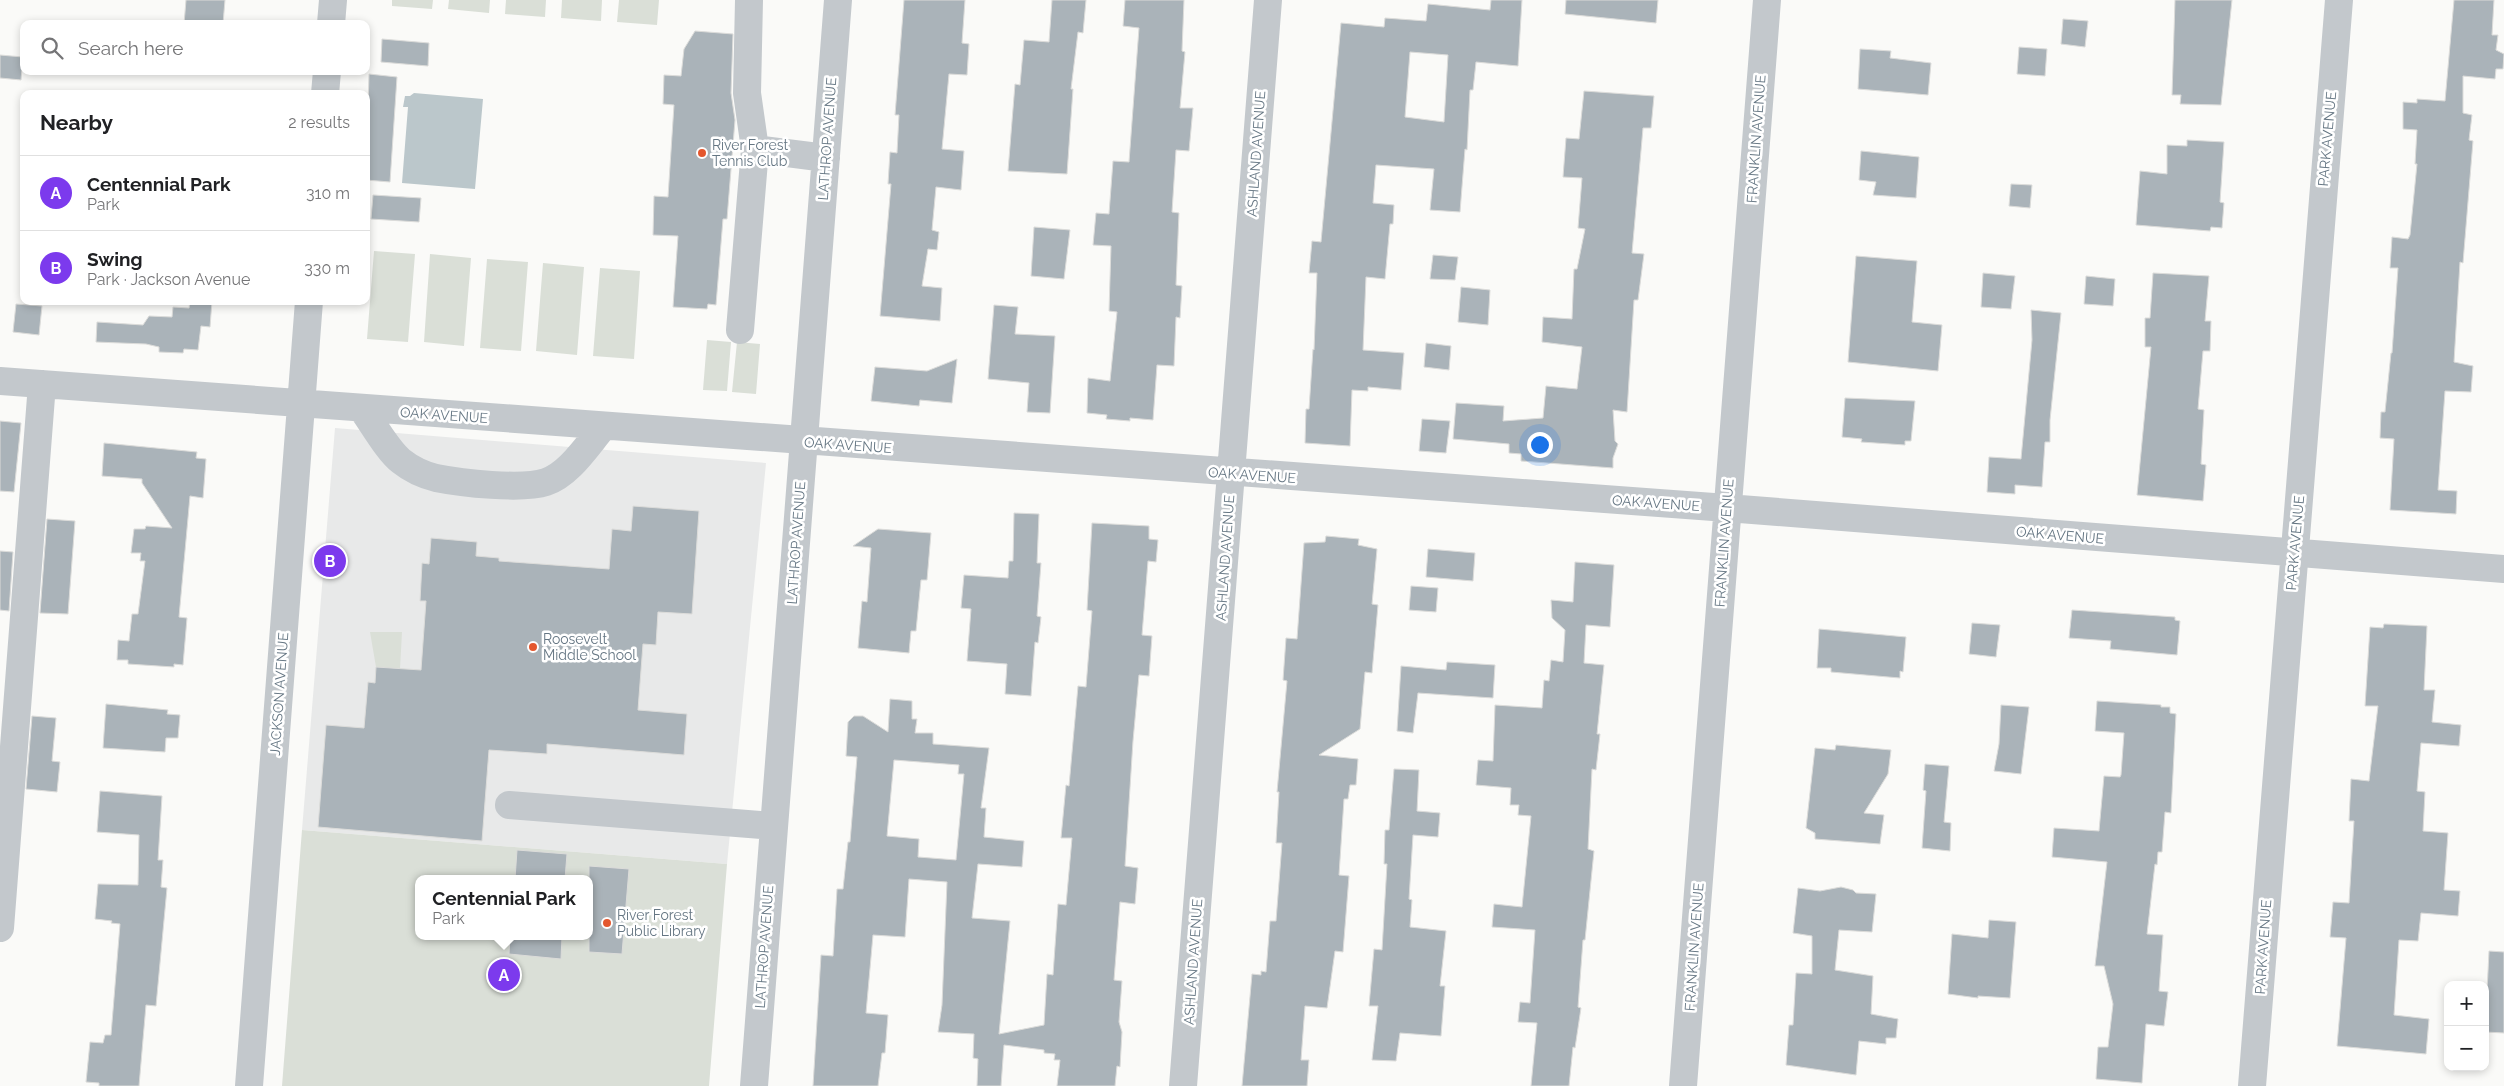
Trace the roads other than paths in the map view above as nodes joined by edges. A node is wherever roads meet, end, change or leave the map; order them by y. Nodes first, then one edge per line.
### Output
1 (333, 0) edge
2 (750, 0) edge
3 (838, 0) edge
4 (1268, 0) edge
5 (1767, 0) edge
6 (2339, 0) edge
7 (331, 20) edge
8 (327, 75) edge
9 (325, 90) edge
10 (755, 149) junction
11 (826, 158) junction
12 (309, 305) edge
13 (740, 330) dead end
14 (0, 381) edge
15 (42, 384) junction
16 (301, 405) junction
17 (362, 409) junction
18 (604, 426) junction
19 (804, 441) junction
20 (1231, 473) junction
21 (1727, 508) junction
22 (2294, 553) junction
23 (2504, 569) edge
24 (509, 805) dead end
25 (774, 826) junction
26 (0, 928) edge
27 (249, 1086) edge
28 (754, 1086) edge
29 (1184, 1086) edge
30 (1683, 1086) edge
31 (2252, 1086) edge

1 - 7 street
2 - 10 street
3 - 11 street, LATHROP AVENUE
4 - 20 street, ASHLAND AVENUE
5 - 21 street, FRANKLIN AVENUE
6 - 22 street, PARK AVENUE
8 - 9 street
10 - 11 street
10 - 13 street
11 - 19 street, LATHROP AVENUE
12 - 16 street, JACKSON AVENUE
14 - 15 street, OAK AVENUE
15 - 16 street, OAK AVENUE
15 - 26 street
16 - 17 street, OAK AVENUE
16 - 27 street, JACKSON AVENUE
17 - 18 street, OAK AVENUE
17 - 18 street
18 - 19 street, OAK AVENUE
19 - 20 street, OAK AVENUE
19 - 25 street, LATHROP AVENUE
20 - 21 street, OAK AVENUE
20 - 29 street, ASHLAND AVENUE
21 - 22 street, OAK AVENUE
21 - 30 street, FRANKLIN AVENUE
22 - 23 street, OAK AVENUE
22 - 31 street, PARK AVENUE
24 - 25 street
25 - 28 street, LATHROP AVENUE

